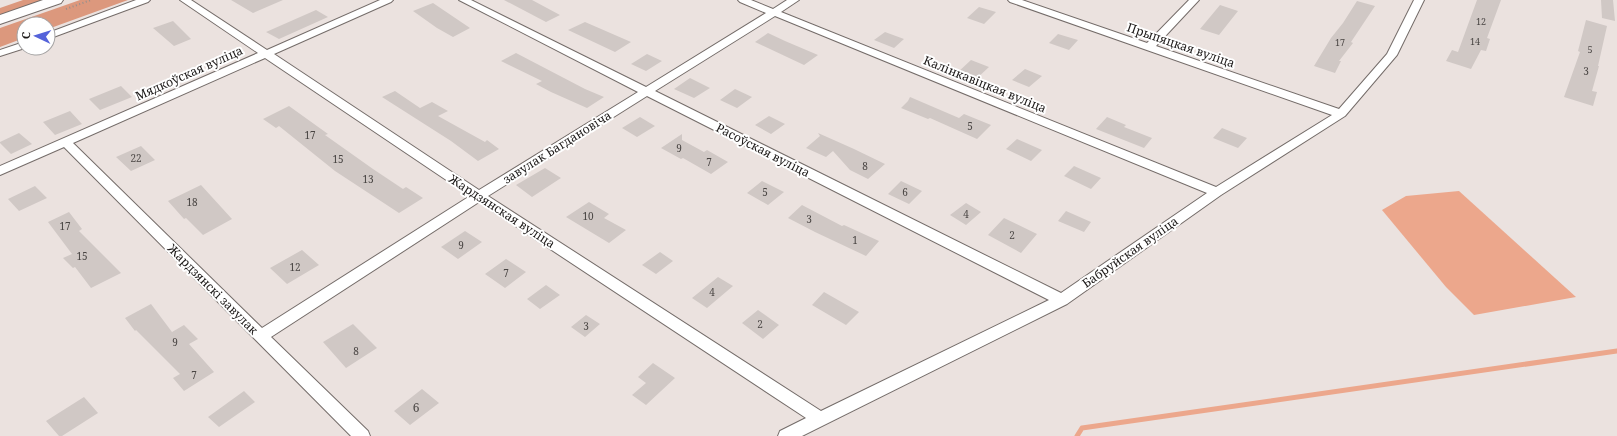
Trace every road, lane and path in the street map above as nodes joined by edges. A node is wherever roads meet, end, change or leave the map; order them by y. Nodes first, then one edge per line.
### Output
1 (56, 0) edge
2 (146, 0) edge
3 (185, 0) edge
4 (388, 0) edge
5 (464, 0) edge
6 (743, 0) edge
7 (794, 0) edge
8 (1014, 0) edge
9 (1194, 0) edge
10 (1419, 0) edge
11 (774, 12) junction
12 (0, 20) edge
13 (56, 33) edge
14 (1149, 47) junction
15 (16, 48) edge
16 (0, 54) edge
17 (265, 54) junction
18 (646, 92) junction
19 (1340, 114) junction
20 (65, 142) junction
21 (0, 170) edge
22 (1217, 192) junction
23 (479, 196) junction
24 (1062, 300) junction
25 (261, 336) junction
26 (820, 419) junction
27 (362, 436) edge
28 (786, 436) edge

1 - 12 main road
2 - 13 street
3 - 17 street, Жардзянская вуліца
4 - 17 street, Мядкоўская вуліца
5 - 18 street, Расоўская вуліца
6 - 11 street, Калінкавіцкая вуліца
7 - 11 street, завулак Багдановіча
8 - 14 street, Прыпяцкая вуліца
9 - 14 street
10 - 19 street, Бабруйская вуліца
11 - 18 street, завулак Багдановіча
11 - 22 street, Калінкавіцкая вуліца
14 - 19 street, Прыпяцкая вуліца
15 - 16 street
17 - 20 street, Мядкоўская вуліца
17 - 23 street, Жардзянская вуліца
18 - 23 street, завулак Багдановіча
18 - 24 street, Расоўская вуліца
19 - 22 street, Бабруйская вуліца
20 - 21 street, Мядкоўская вуліца
20 - 25 street, Жардзянскі завулак
22 - 24 street, Бабруйская вуліца
23 - 25 street, завулак Багдановіча
23 - 26 street, Жардзянская вуліца
24 - 26 street, Бабруйская вуліца
25 - 27 street, Жардзянскі завулак
26 - 28 street, Бабруйская вуліца

